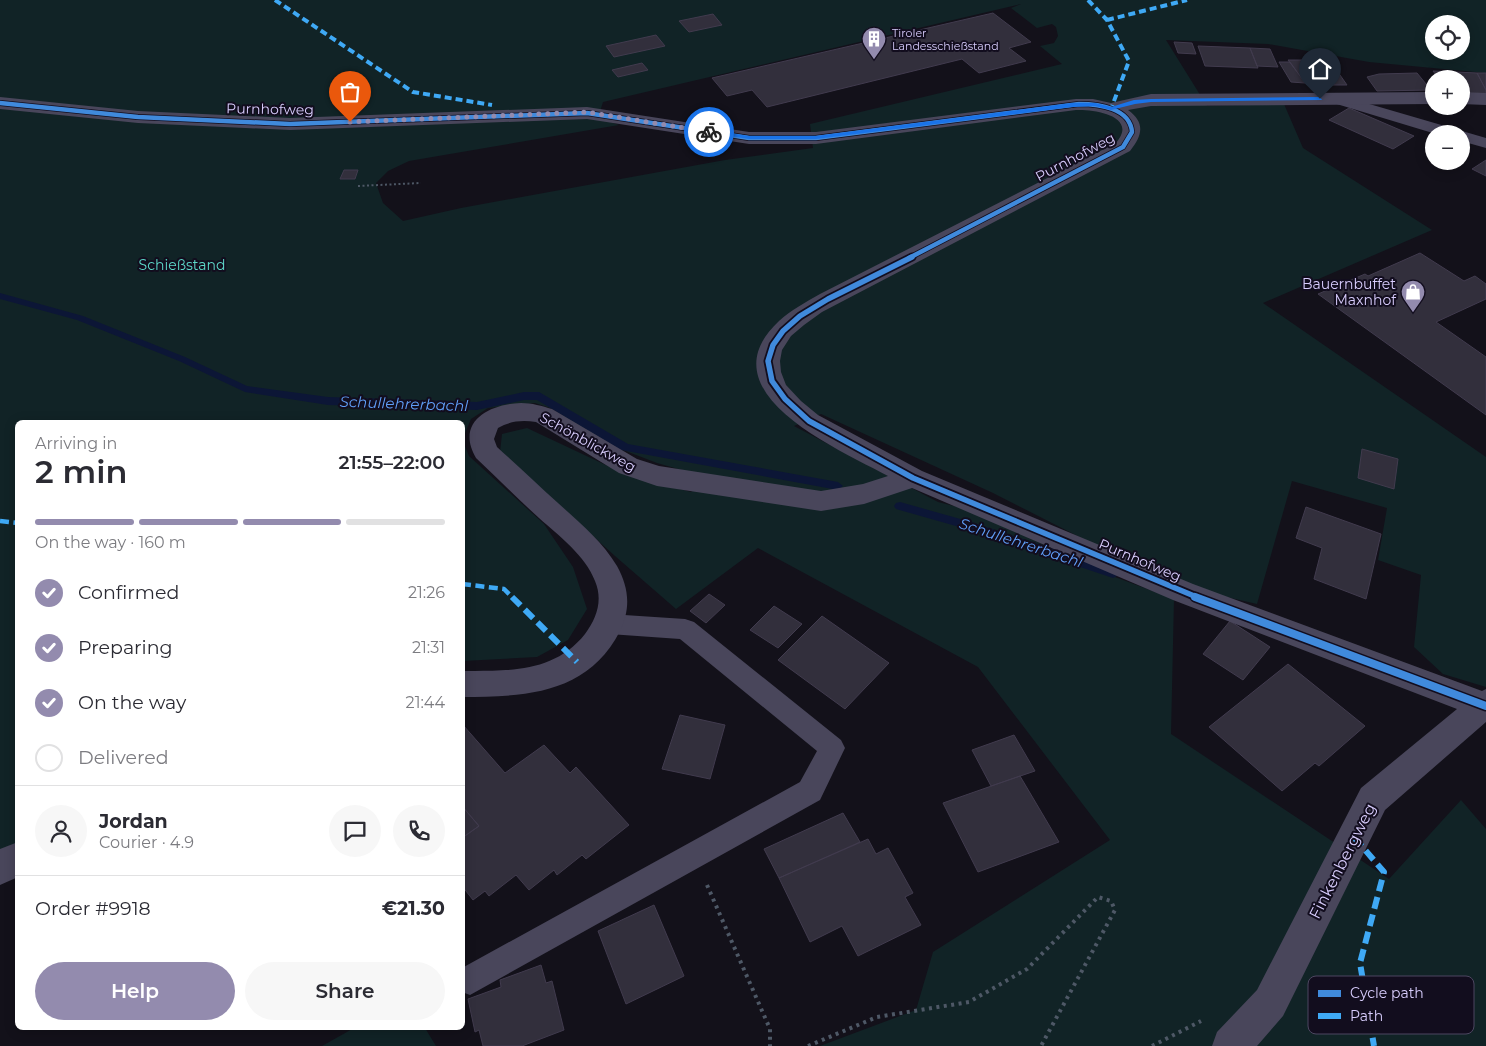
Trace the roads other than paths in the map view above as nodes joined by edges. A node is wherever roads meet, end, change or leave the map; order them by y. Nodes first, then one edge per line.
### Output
1 (1425, 98) edge
2 (1470, 98) edge
3 (1335, 99) junction
4 (1486, 99) edge
5 (0, 103) edge
6 (1111, 109) junction
7 (1425, 125) edge
8 (1470, 139) edge
9 (1486, 143) edge
10 (913, 478) junction
11 (609, 624) junction
12 (465, 684) edge
13 (1485, 705) edge
14 (15, 860) edge
15 (0, 868) edge
16 (470, 980) dead end
17 (1231, 1046) edge

1 - 3 street
2 - 4 street
3 - 6 street
3 - 7 lane
5 - 6 street, Purnhofweg
6 - 10 street, Purnhofweg
8 - 9 lane
10 - 11 street, Schönblickweg
10 - 13 street, Purnhofweg
11 - 12 street, Schönblickweg
11 - 16 lane
13 - 17 street, Finkenbergweg
14 - 15 street

